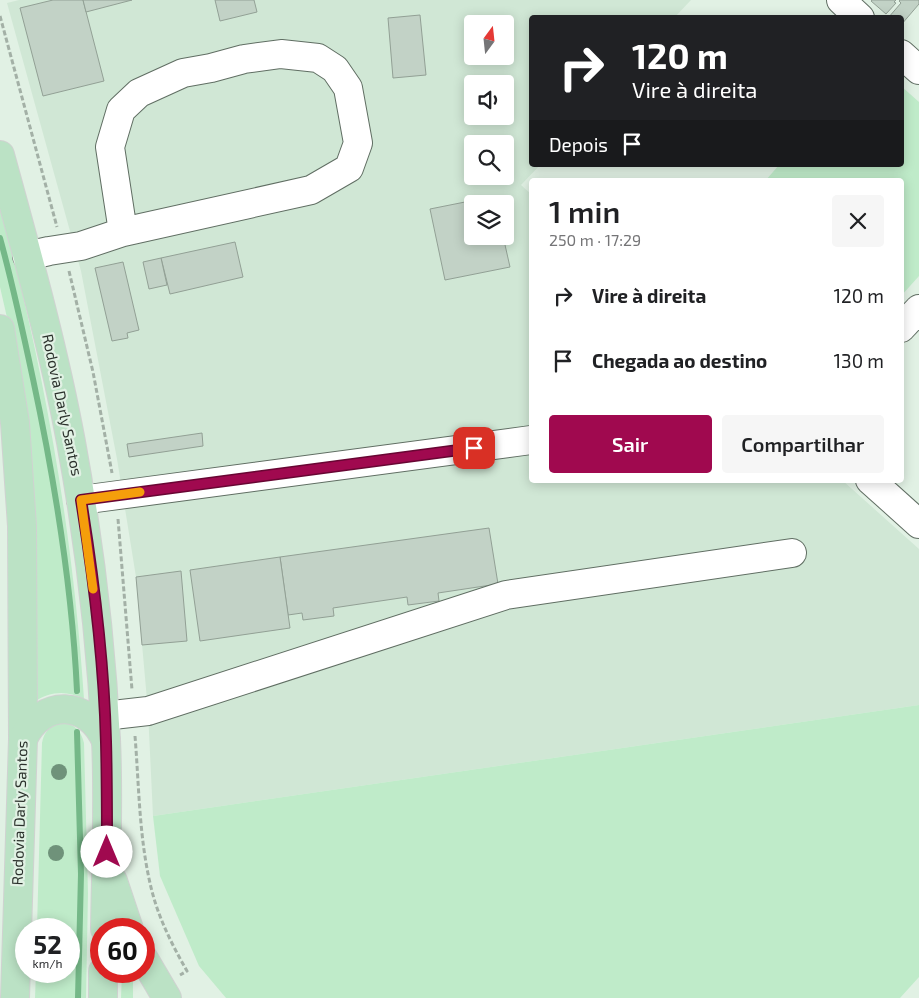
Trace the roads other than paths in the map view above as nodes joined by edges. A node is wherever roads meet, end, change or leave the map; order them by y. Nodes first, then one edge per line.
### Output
1 (841, 0) edge
2 (857, 15) edge
3 (904, 57) edge
4 (919, 70) edge
5 (0, 155) edge
6 (124, 232) junction
7 (27, 256) junction
8 (919, 309) edge
9 (904, 325) edge
10 (0, 329) edge
11 (0, 418) edge
12 (529, 440) edge
13 (873, 483) edge
14 (20, 492) junction
15 (81, 500) junction
16 (919, 524) edge
17 (792, 553) dead end
18 (105, 728) junction
19 (23, 739) junction
20 (107, 852) junction
21 (104, 918) edge
22 (125, 918) edge
23 (155, 978) edge
24 (103, 983) edge
25 (14, 998) edge
26 (103, 998) edge
27 (167, 998) edge

1 - 2 street
3 - 4 street
5 - 7 main road, Rodovia Darly Santos
6 - 6 street
6 - 7 street
7 - 15 main road, Rodovia Darly Santos
8 - 9 street
10 - 14 main road, Rodovia Darly Santos
11 - 14 street
12 - 15 street
13 - 16 street
14 - 19 main road, Rodovia Darly Santos
15 - 18 main road, Rodovia Darly Santos
17 - 18 street
18 - 19 main road
18 - 20 main road, Rodovia Darly Santos
19 - 25 main road, Rodovia Darly Santos
20 - 21 main road, Rodovia Darly Santos
20 - 22 main road
23 - 27 main road
24 - 26 main road

